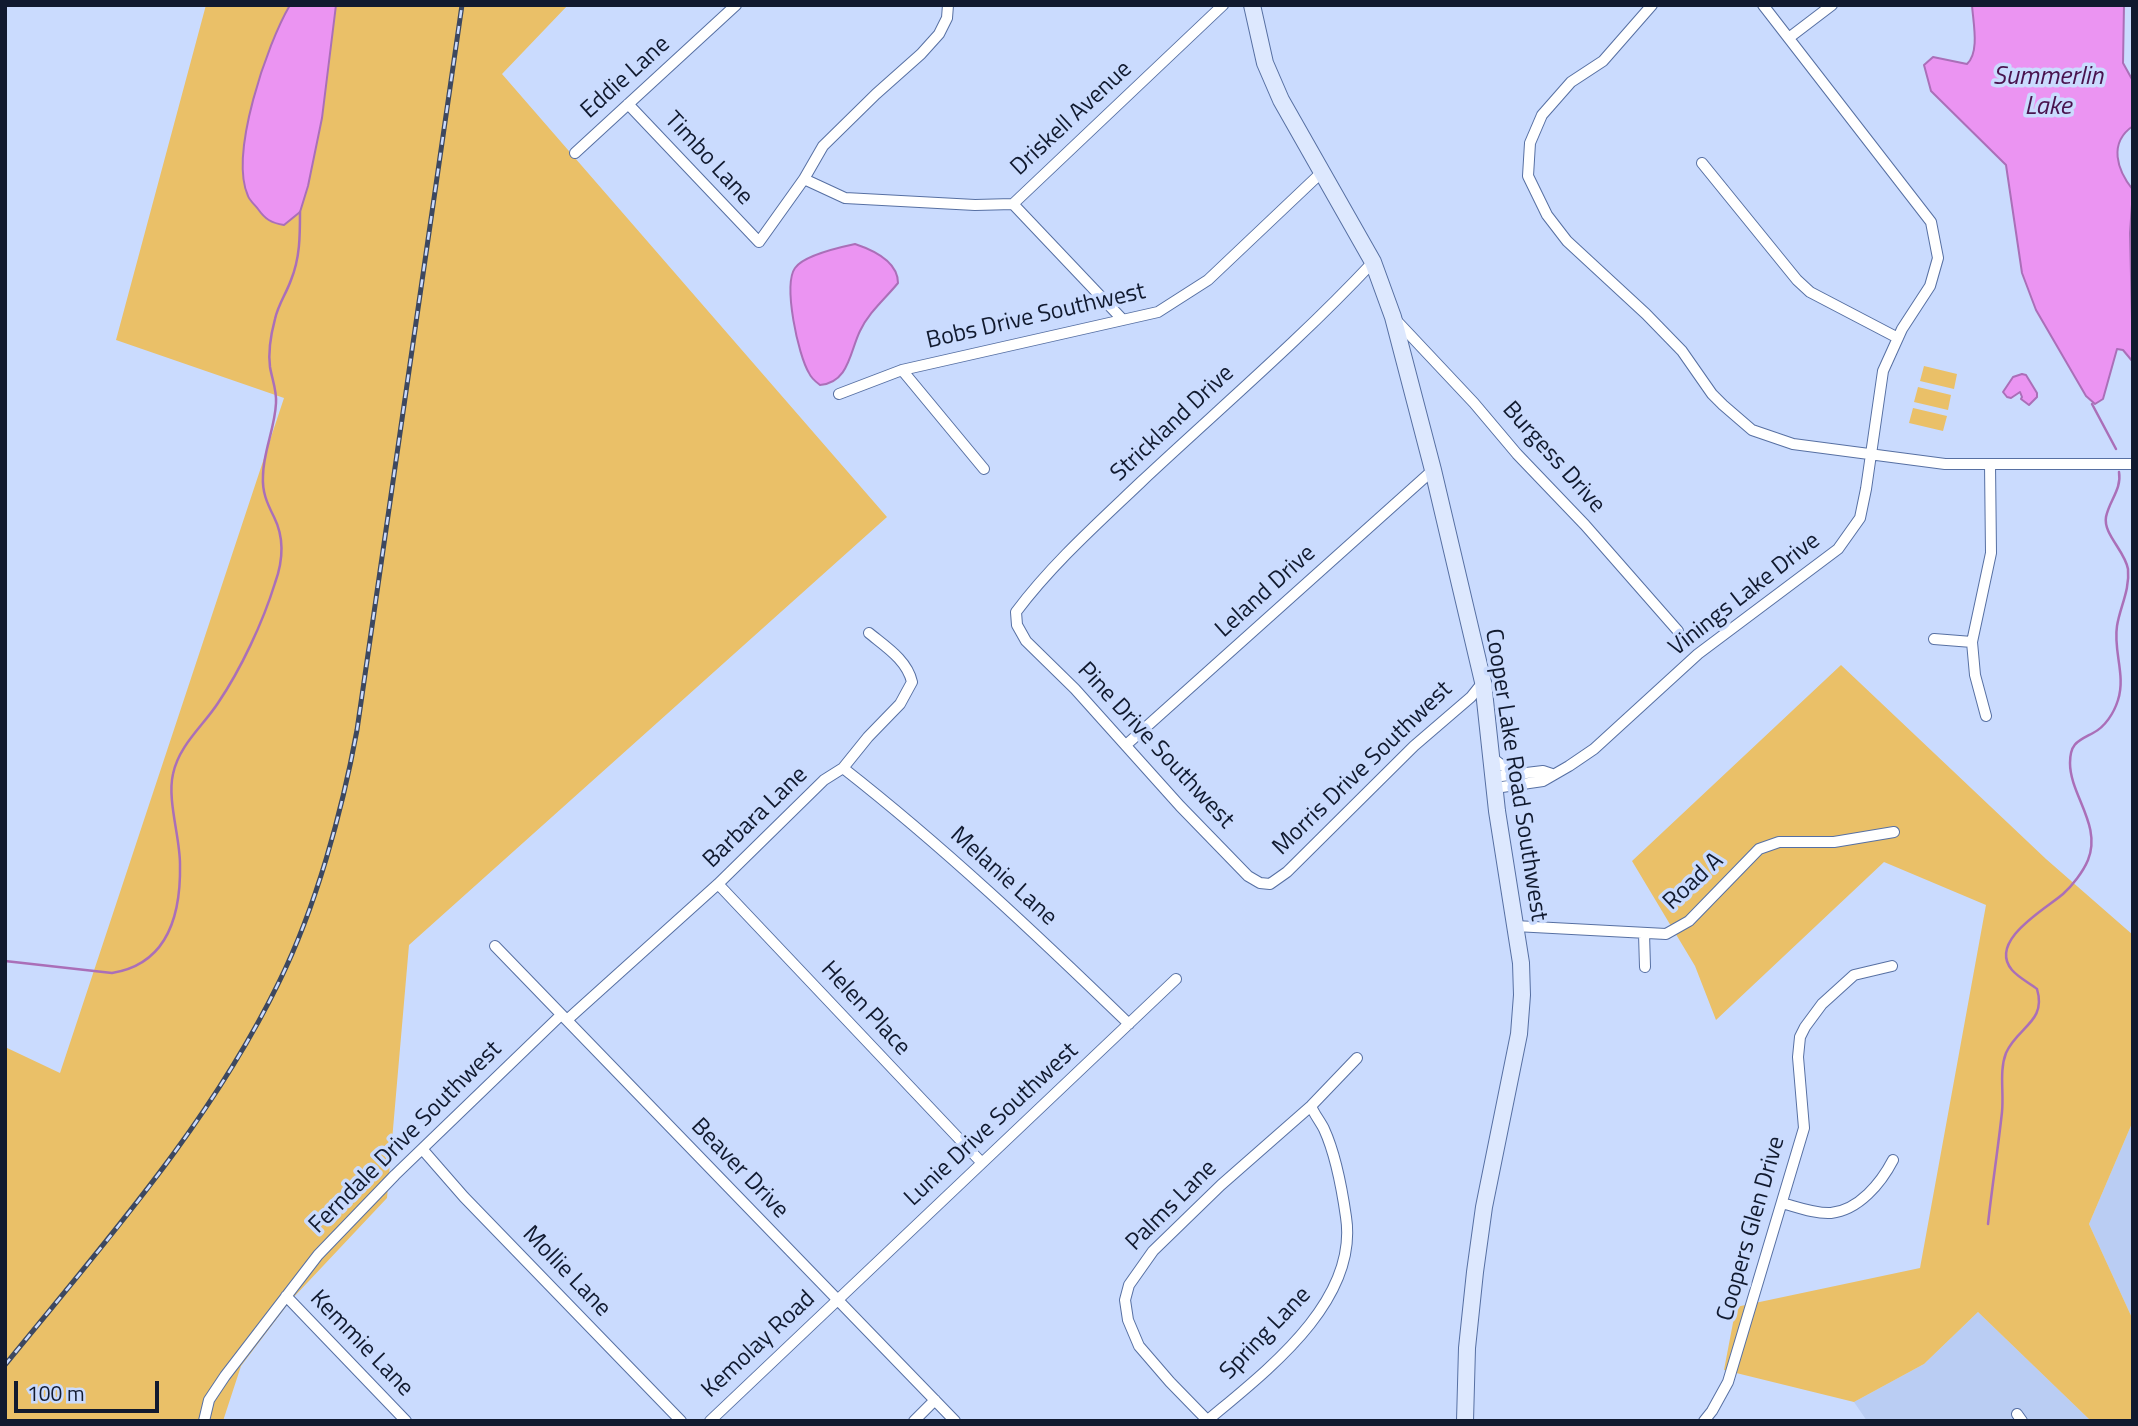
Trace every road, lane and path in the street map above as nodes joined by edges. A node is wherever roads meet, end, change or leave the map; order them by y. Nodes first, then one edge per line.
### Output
1 (736, 5) edge
2 (948, 5) edge
3 (1223, 5) edge
4 (1252, 5) edge
5 (1651, 5) edge
6 (1763, 5) edge
7 (1832, 5) edge
8 (1790, 37) junction
9 (628, 104) junction
10 (575, 153) dead end
11 (1702, 163) dead end
12 (1322, 172) junction
13 (803, 179) junction
14 (1013, 204) junction
15 (1373, 262) junction
16 (1393, 317) junction
17 (1123, 320) junction
18 (1898, 338) junction
19 (902, 370) junction
20 (839, 394) dead end
21 (1871, 454) junction
22 (1990, 464) junction
23 (2133, 464) edge
24 (984, 469) dead end
25 (1433, 470) junction
26 (1017, 625) joint
27 (1678, 631) dead end
28 (869, 633) dead end
29 (1934, 639) dead end
30 (1972, 642) junction
31 (1483, 682) junction
32 (1986, 716) dead end
33 (1126, 746) junction
34 (1491, 757) junction
35 (844, 768) junction
36 (1528, 773) junction
37 (1552, 774) junction
38 (1494, 782) junction
39 (1894, 832) dead end
40 (718, 884) junction
41 (1270, 884) joint
42 (1516, 926) junction
43 (1644, 933) junction
44 (495, 946) dead end
45 (1892, 966) dead end
46 (1645, 967) dead end
47 (1176, 979) dead end
48 (564, 1017) junction
49 (1129, 1024) junction
50 (1357, 1058) dead end
51 (1311, 1106) junction
52 (423, 1150) junction
53 (1893, 1160) dead end
54 (982, 1163) junction
55 (1782, 1203) junction
56 (286, 1296) junction
57 (837, 1300) junction
58 (935, 1400) junction
59 (204, 1421) edge
60 (406, 1421) edge
61 (681, 1421) edge
62 (710, 1421) edge
63 (914, 1421) edge
64 (955, 1421) edge
65 (1208, 1421) edge
66 (1465, 1421) edge
67 (1704, 1421) edge

1 - 9 street, Eddie Lane
2 - 13 street
3 - 14 street, Driskell Avenue
4 - 12 street, Cooper Lake Road Southwest
5 - 21 street
6 - 8 street, Vinings Lake Drive
7 - 8 street
8 - 18 street, Vinings Lake Drive
9 - 10 street, Eddie Lane
9 - 13 street, Timbo Lane
11 - 18 street
12 - 15 street, Cooper Lake Road Southwest
12 - 17 street, Bobs Drive Southwest
13 - 14 street, Driskell Avenue
14 - 17 street
15 - 16 street, Cooper Lake Road Southwest
15 - 26 street, Strickland Drive
16 - 25 street, Cooper Lake Road Southwest
16 - 27 street, Burgess Drive
17 - 19 street, Bobs Drive Southwest
18 - 21 street, Vinings Lake Drive
19 - 20 street, Bobs Drive Southwest
19 - 24 street
21 - 22 street
21 - 37 street, Vinings Lake Drive
22 - 23 street
22 - 30 street
25 - 31 street, Cooper Lake Road Southwest
25 - 33 street, Leland Drive
26 - 33 street, Pine Drive Southwest
28 - 35 street, Barbara Lane
29 - 30 street
30 - 32 street
31 - 34 street, Cooper Lake Road Southwest
31 - 41 street, Morris Drive Southwest
33 - 41 street, Pine Drive Southwest
34 - 36 street
34 - 38 street, Cooper Lake Road Southwest
35 - 40 street, Barbara Lane
35 - 49 street, Melanie Lane
36 - 37 street
36 - 38 street
37 - 38 street, Vinings Lake Drive
38 - 42 street, Cooper Lake Road Southwest
39 - 43 street, Road A
40 - 48 street, Barbara Lane
40 - 54 street, Helen Place
42 - 43 street, Road A
42 - 66 street, Cooper Lake Road Southwest
43 - 46 street
44 - 48 street, Beaver Drive
45 - 55 street, Coopers Glen Drive
47 - 49 street, Lunie Drive Southwest
48 - 52 street, Ferndale Drive Southwest
48 - 57 street, Beaver Drive
49 - 54 street, Lunie Drive Southwest
50 - 51 street, Palms Lane
51 - 65 street, Spring Lane
51 - 65 street, Palms Lane
52 - 56 street, Ferndale Drive Southwest
52 - 61 street, Mollie Lane
53 - 55 street
54 - 57 street, Lunie Drive Southwest
55 - 67 street, Coopers Glen Drive
56 - 59 street, Ferndale Drive Southwest
56 - 60 street, Kemmie Lane
57 - 58 street, Beaver Drive
57 - 62 street, Kemolay Road
58 - 63 street
58 - 64 street, Beaver Drive

